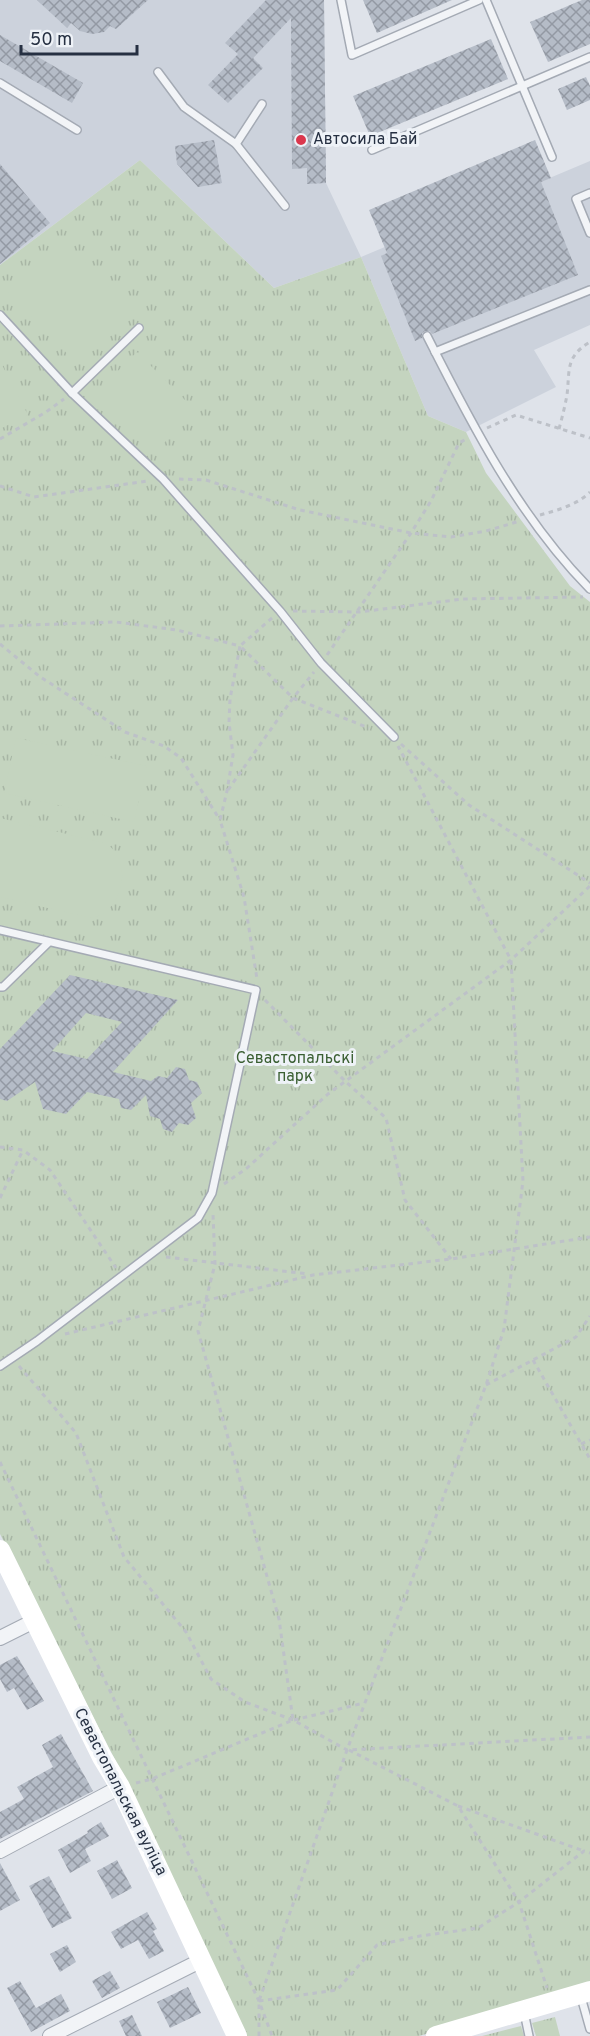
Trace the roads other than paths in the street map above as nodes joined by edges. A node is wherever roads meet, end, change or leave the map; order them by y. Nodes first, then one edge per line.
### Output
1 (341, 0) edge
2 (479, 0) edge
3 (486, 0) edge
4 (590, 57) edge
5 (158, 72) dead end
6 (0, 83) edge
7 (522, 86) junction
8 (262, 104) dead end
9 (77, 130) dead end
10 (237, 144) junction
11 (372, 150) dead end
12 (552, 157) dead end
13 (590, 193) edge
14 (285, 206) dead end
15 (590, 233) edge
16 (590, 290) edge
17 (0, 315) edge
18 (139, 328) dead end
19 (427, 336) dead end
20 (435, 352) junction
21 (72, 393) junction
22 (590, 589) edge
23 (394, 737) road end
24 (0, 930) edge
25 (49, 942) junction
26 (0, 987) edge
27 (0, 1366) edge
28 (0, 1550) edge
29 (34, 1620) junction
30 (0, 1638) edge
31 (120, 1787) junction
32 (0, 1851) edge
33 (202, 1960) junction
34 (585, 1992) edge
35 (524, 2010) junction
36 (590, 2029) edge
37 (50, 2036) edge
38 (237, 2036) edge
39 (436, 2036) edge
40 (530, 2036) edge

1 - 2 lane
3 - 7 lane
4 - 7 lane
5 - 10 lane
6 - 9 lane
7 - 11 lane
7 - 12 lane
8 - 10 lane
10 - 14 lane
13 - 15 lane
16 - 20 lane
17 - 21 lane
18 - 21 lane
19 - 20 lane
20 - 22 lane
21 - 23 lane
24 - 25 lane
25 - 26 lane
25 - 27 lane
28 - 29 street, Севастопальская вуліца
29 - 30 street
29 - 31 street, Севастопальская вуліца
31 - 32 street
31 - 33 street, Севастопальская вуліца
33 - 37 street
33 - 38 street, Севастопальская вуліца
34 - 35 street
34 - 36 lane
35 - 39 street
35 - 40 lane

